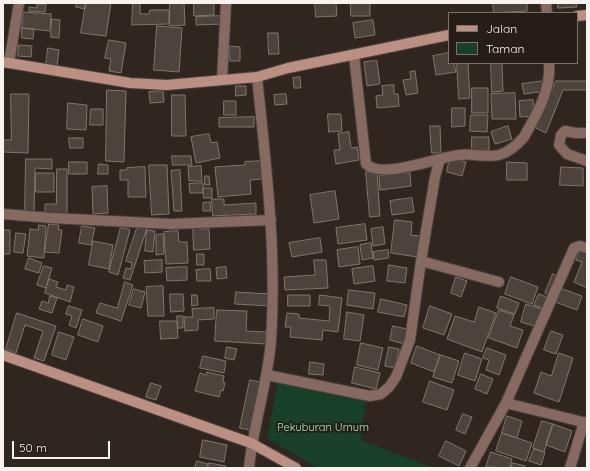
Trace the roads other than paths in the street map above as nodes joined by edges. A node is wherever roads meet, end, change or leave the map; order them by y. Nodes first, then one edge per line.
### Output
1 (19, 3) edge
2 (226, 3) edge
3 (448, 35) edge
4 (354, 55) junction
5 (6, 63) edge
6 (549, 64) edge
7 (257, 77) junction
8 (222, 80) junction
9 (587, 133) edge
10 (440, 159) junction
11 (587, 162) edge
12 (3, 214) edge
13 (271, 220) junction
14 (587, 248) edge
15 (422, 261) junction
16 (499, 282) dead end
17 (3, 355) edge
18 (267, 374) junction
19 (506, 402) junction
20 (586, 423) edge
21 (251, 444) junction
22 (248, 468) edge
23 (296, 468) edge
24 (470, 468) edge
25 (570, 468) edge

1 - 5 street
2 - 8 street
3 - 4 street
4 - 7 street
4 - 10 street
5 - 8 street
6 - 10 street
7 - 8 street
7 - 13 street
9 - 11 street
10 - 15 street
12 - 13 street
13 - 18 street
14 - 19 street
15 - 16 street
15 - 18 street
17 - 21 street
18 - 21 street
19 - 20 street
19 - 24 street
20 - 25 street
21 - 22 street
21 - 23 street

